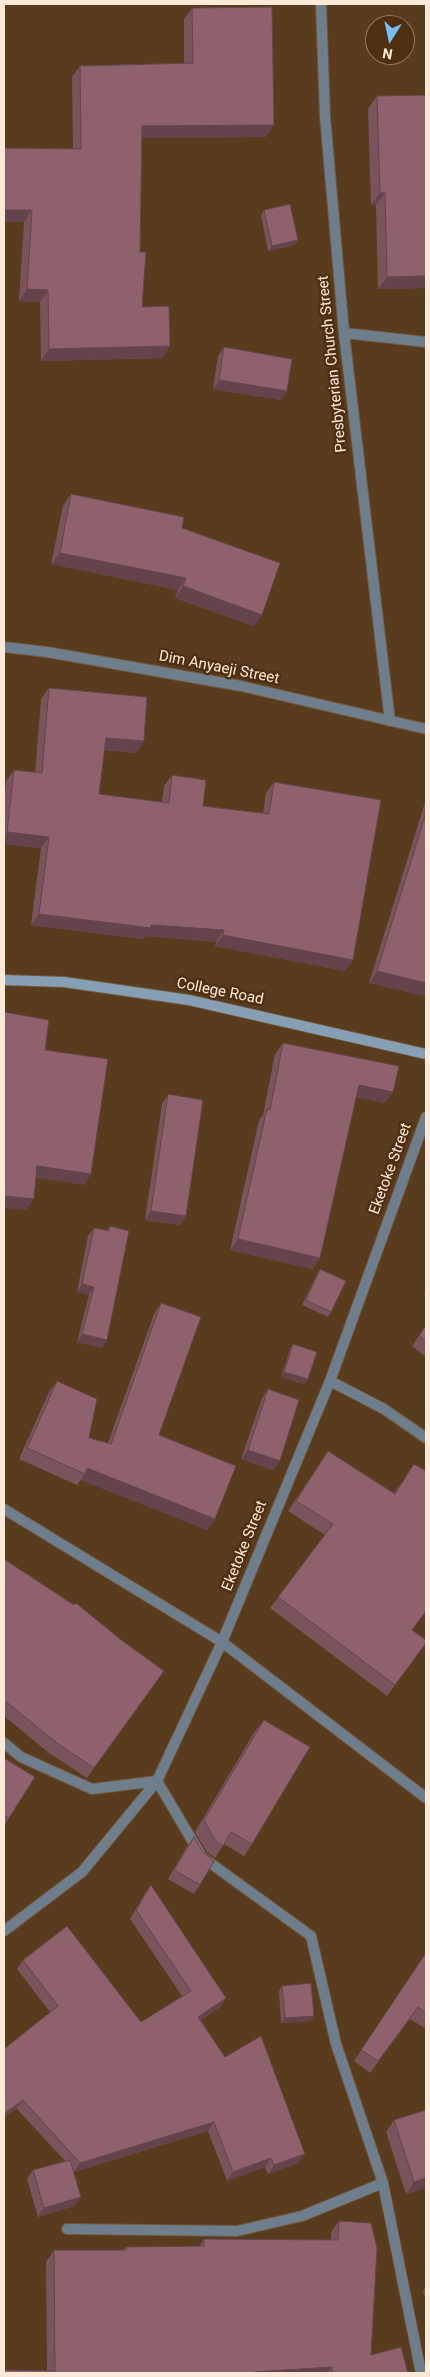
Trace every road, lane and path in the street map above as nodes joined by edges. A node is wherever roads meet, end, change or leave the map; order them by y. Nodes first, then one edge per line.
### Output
1 (322, 4) edge
2 (344, 332) junction
3 (426, 342) edge
4 (4, 647) edge
5 (390, 721) junction
6 (426, 729) edge
7 (4, 980) edge
8 (426, 1054) edge
9 (426, 1116) edge
10 (330, 1381) junction
11 (426, 1438) edge
12 (4, 1509) edge
13 (222, 1642) junction
14 (4, 1744) edge
15 (157, 1781) junction
16 (426, 1798) edge
17 (4, 1931) edge
18 (383, 2183) junction
19 (67, 2229) dead end
20 (421, 2373) edge

1 - 2 street, Presbyterian Church Street
2 - 3 street
2 - 5 street, Presbyterian Church Street
4 - 5 street, Dim Anyaeji Street
5 - 6 street, Dim Anyaeji Street
7 - 8 main road, College Road
9 - 10 street, Eketoke Street
10 - 11 street
10 - 13 street, Eketoke Street
12 - 13 street
13 - 15 street, Eketoke Street
13 - 16 street
14 - 15 street
15 - 17 street, Eketoke Street
15 - 18 street
18 - 19 street
18 - 20 street

